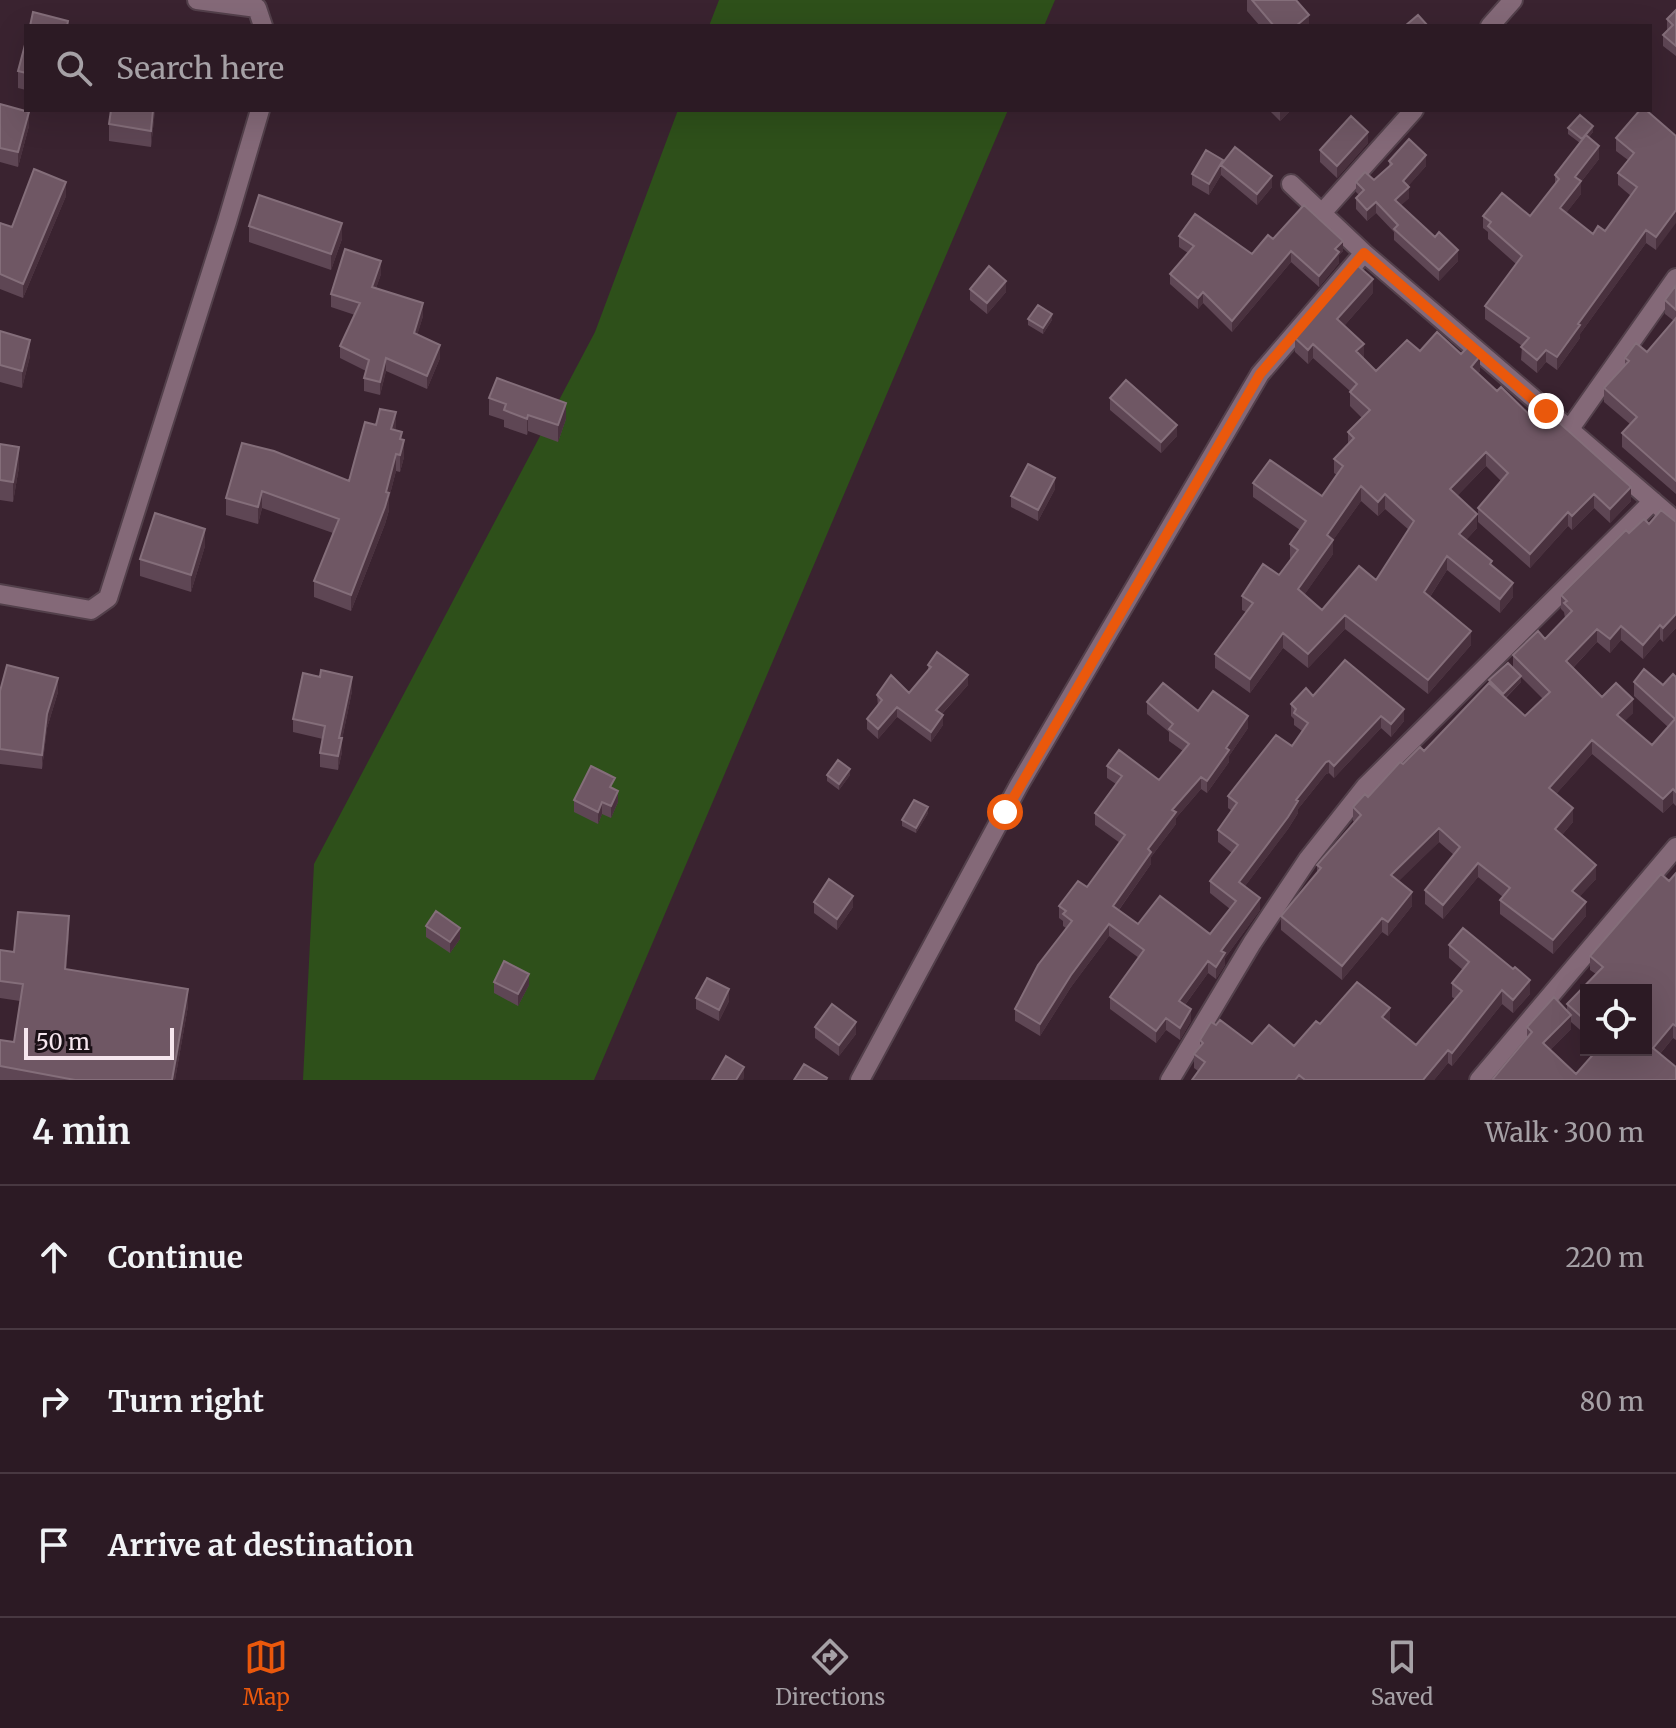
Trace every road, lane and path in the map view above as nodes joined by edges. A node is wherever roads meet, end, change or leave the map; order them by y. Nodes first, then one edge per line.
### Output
1 (197, 0) edge
2 (1513, 0) edge
3 (262, 24) edge
4 (1492, 24) edge
5 (259, 112) edge
6 (1412, 112) edge
7 (1291, 184) dead end
8 (1321, 214) junction
9 (1364, 253) junction
10 (1676, 278) edge
11 (1569, 430) junction
12 (1653, 501) junction
13 (1676, 521) edge
14 (0, 594) edge
15 (1676, 847) edge
16 (860, 1080) edge
17 (1170, 1080) edge
18 (1479, 1080) edge

1 - 3 street
2 - 4 street
5 - 14 street
6 - 8 street
7 - 8 street
8 - 9 street
9 - 11 street
9 - 16 street
10 - 11 street
11 - 12 street
12 - 13 street
12 - 17 street
15 - 18 street

